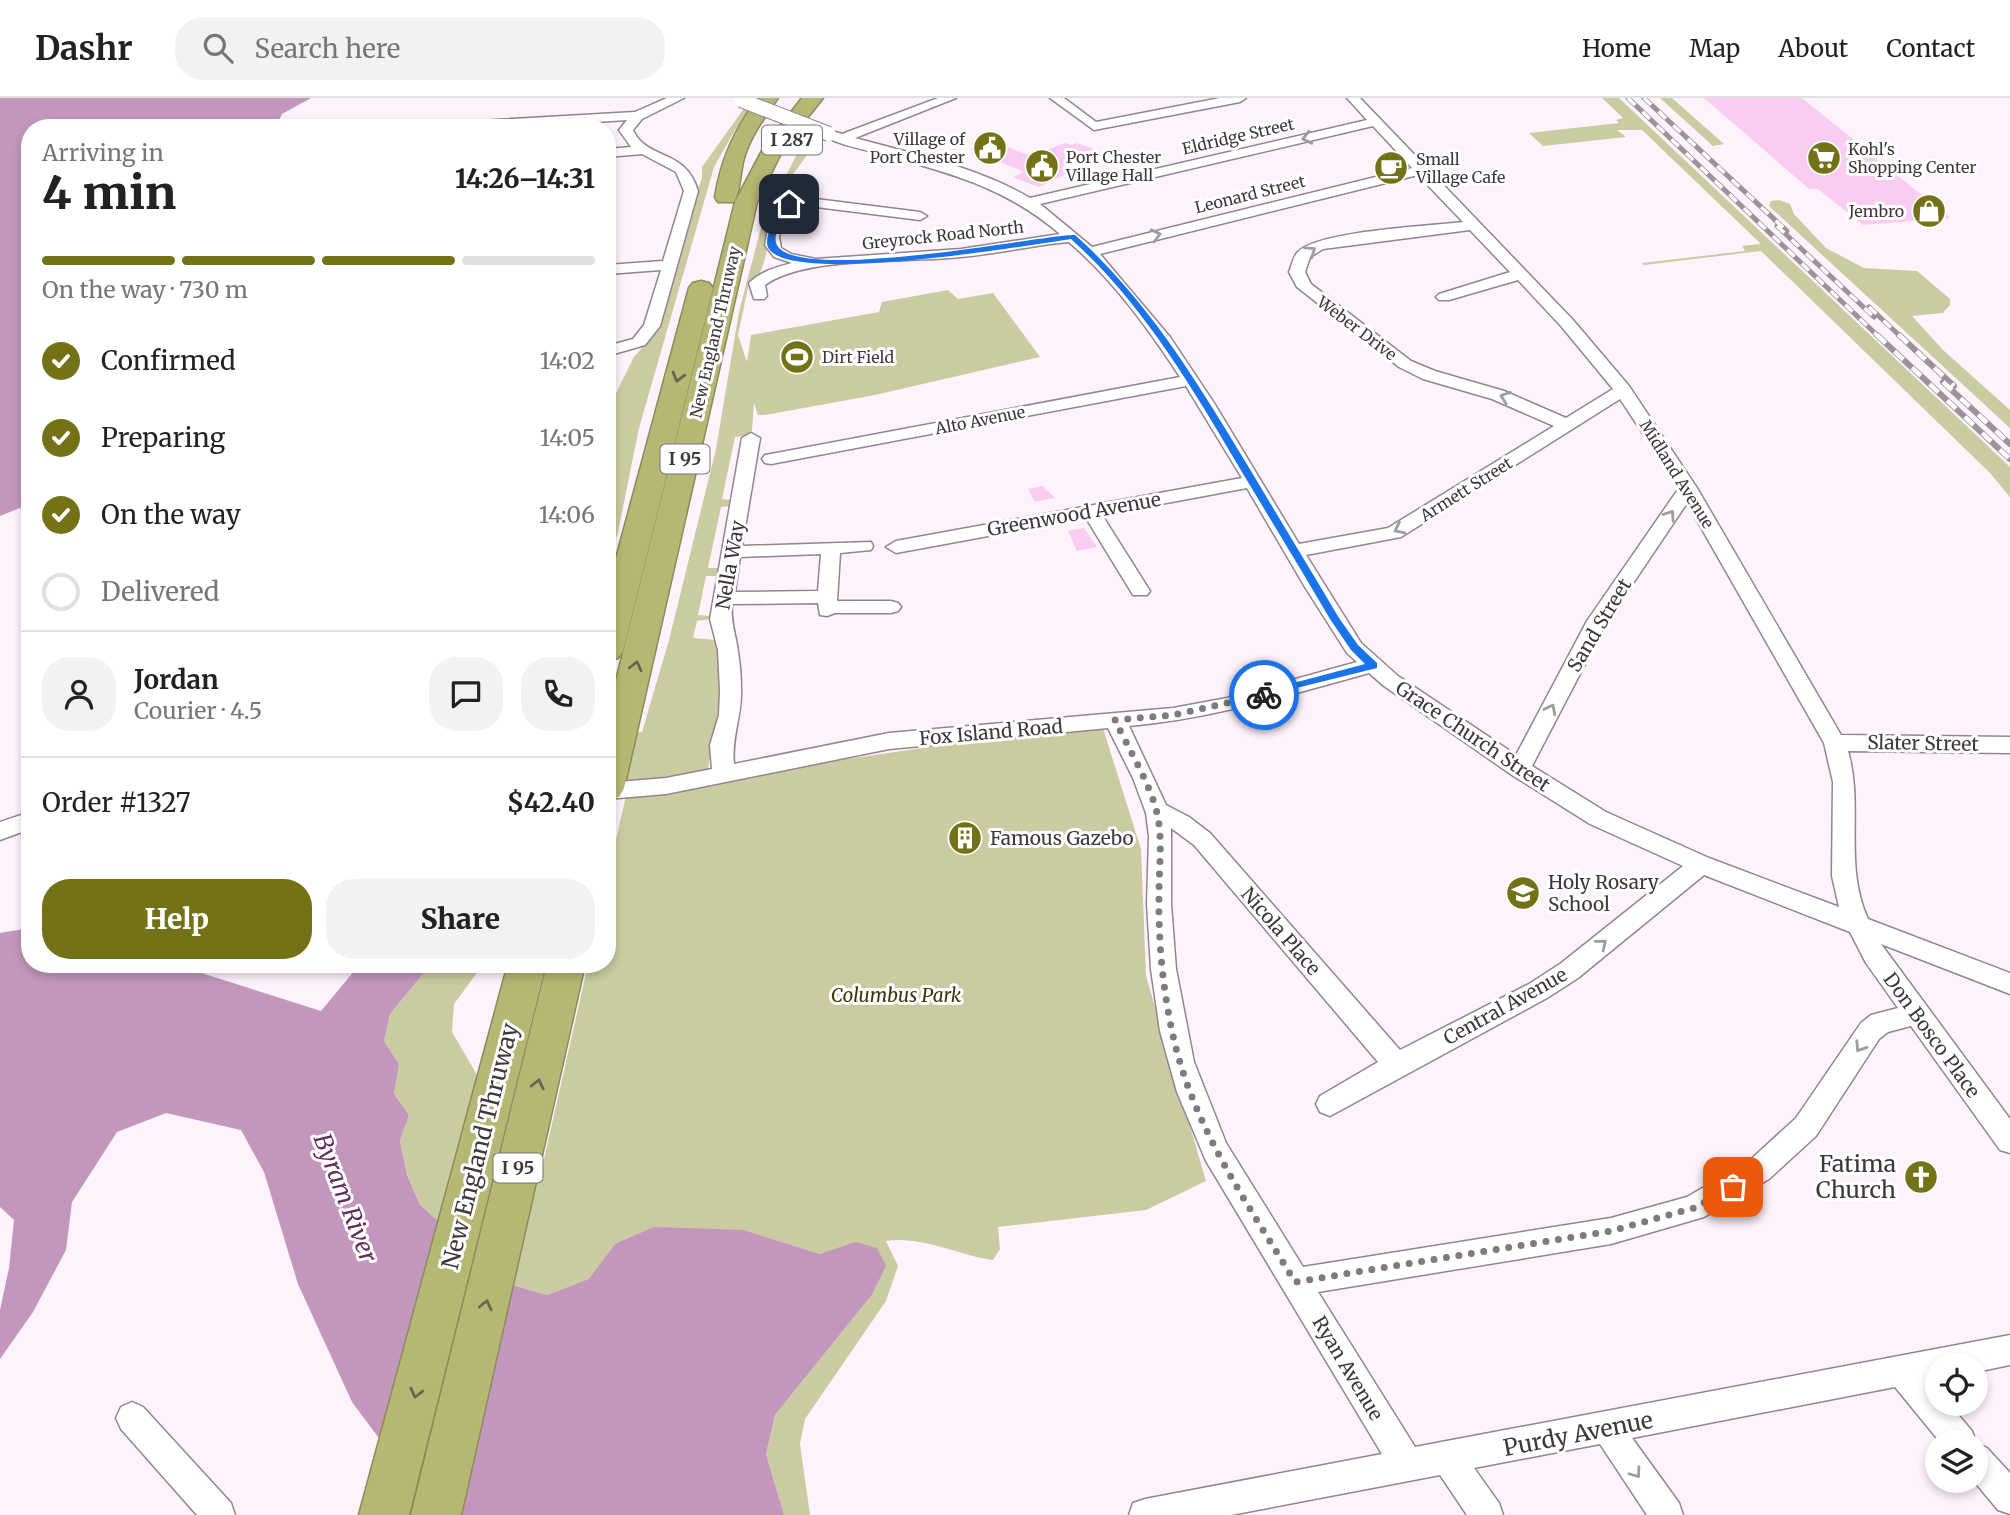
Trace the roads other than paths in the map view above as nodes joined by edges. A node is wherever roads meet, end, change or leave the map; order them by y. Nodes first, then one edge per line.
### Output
1 (678, 98) edge
2 (768, 98) edge
3 (791, 98) edge
4 (813, 98) edge
5 (834, 98) edge
6 (950, 98) edge
7 (1056, 98) edge
8 (1162, 98) edge
9 (1240, 98) edge
10 (1353, 98) edge
11 (740, 99) edge
12 (1179, 110) junction
13 (637, 116) junction
14 (592, 119) edge
15 (1374, 122) junction
16 (835, 136) junction
17 (645, 150) junction
18 (616, 152) edge
19 (1419, 170) junction
20 (752, 185) junction
21 (726, 197) junction
22 (1029, 202) junction
23 (920, 216) dead end
24 (719, 221) dead end
25 (1473, 225) junction
26 (1072, 237) junction
27 (773, 249) junction
28 (1089, 252) junction
29 (708, 263) dead end
30 (817, 263) junction
31 (670, 265) junction
32 (616, 269) edge
33 (1521, 274) junction
34 (760, 278) junction
35 (759, 296) dead end
36 (1444, 297) dead end
37 (616, 349) edge
38 (1190, 380) junction
39 (1623, 390) junction
40 (1567, 425) junction
41 (751, 438) dead end
42 (771, 459) dead end
43 (1252, 482) junction
44 (1688, 488) junction
45 (1090, 510) junction
46 (864, 546) dead end
47 (896, 547) dead end
48 (831, 548) junction
49 (1295, 551) junction
50 (732, 552) junction
51 (1140, 591) dead end
52 (724, 598) junction
53 (827, 605) junction
54 (891, 607) dead end
55 (616, 617) edge
56 (1373, 665) junction
57 (1115, 720) junction
58 (1835, 743) junction
59 (2010, 745) edge
60 (616, 751) edge
61 (1520, 769) junction
62 (724, 774) junction
63 (616, 789) edge
64 (1156, 810) junction
65 (21, 823) edge
66 (0, 831) edge
67 (1701, 864) junction
68 (1859, 925) junction
69 (525, 973) edge
70 (564, 973) edge
71 (2010, 984) edge
72 (1916, 1014) junction
73 (1396, 1065) junction
74 (1330, 1104) dead end
75 (2010, 1141) edge
76 (1295, 1282) junction
77 (2010, 1350) edge
78 (1902, 1371) junction
79 (132, 1418) dead end
80 (1608, 1428) junction
81 (1951, 1430) edge
82 (1448, 1459) junction
83 (1408, 1466) junction
84 (1988, 1473) edge
85 (2010, 1498) edge
86 (219, 1515) edge
87 (384, 1515) edge
88 (436, 1515) edge
89 (1145, 1515) edge
90 (1487, 1515) edge
91 (1667, 1515) edge

1 - 13 street
2 - 21 highway, I 287
3 - 21 highway, New England Thruway
4 - 20 highway, New England Thruway / I 95
5 - 20 highway, I 287
6 - 16 street
7 - 12 street
8 - 12 street
9 - 12 street
10 - 15 street, Midland Avenue
11 - 16 street, Grace Church Street, bridge
13 - 14 street
13 - 17 street
15 - 19 street, Midland Avenue
15 -> 22 street, Eldridge Street
16 - 22 street, Grace Church Street
17 - 18 street
17 - 31 street
19 - 25 street, Midland Avenue
28 -> 19 street, Leonard Street
60 -> 20 highway, New England Thruway / I 95
21 - 24 highway, New England Thruway
22 - 26 street, Grace Church Street
23 - 27 street
25 - 33 street, Midland Avenue
40 -> 25 street, Weber Drive
26 - 28 street, Grace Church Street
26 - 30 street, Greyrock Road North
27 - 30 street
27 - 34 street
28 - 38 street, Grace Church Street
29 -> 55 highway, New England Thruway / I 95
30 - 34 street
31 - 32 street
31 - 37 street
33 - 36 street
33 - 39 street, Midland Avenue
34 - 35 street
38 - 42 street, Alto Avenue
38 - 43 street, Grace Church Street
39 - 40 street, Armett Street
39 - 44 street, Midland Avenue
40 -> 49 street, Armett Street
41 - 50 street, Nella Way
43 - 45 street, Greenwood Avenue
43 - 49 street, Grace Church Street
44 - 58 street, Midland Avenue
61 -> 44 street, Sand Street
45 - 47 street, Greenwood Avenue
45 - 51 street
46 - 48 street
48 - 50 street
48 - 53 street
49 - 56 street, Grace Church Street
50 - 52 street, Nella Way
52 - 53 street
52 - 62 street, Nella Way
53 - 54 street
56 - 57 street, Fox Island Road
56 - 61 street, Grace Church Street
57 - 62 street, Fox Island Road
57 - 64 street, Ryan Avenue
58 - 59 street, Slater Street
58 - 68 street, Midland Avenue
61 - 67 street, Grace Church Street
62 - 63 street, Fox Island Road
64 - 73 street, Nicola Place
64 - 76 street, Ryan Avenue
65 - 66 street
67 - 68 street, Grace Church Street
73 -> 67 street, Central Avenue
68 - 71 street, Grace Church Street
68 - 72 street, Don Bosco Place
69 -> 87 highway, New England Thruway / I 95
88 -> 70 highway, New England Thruway / I 95
72 - 75 street, Don Bosco Place
72 -> 76 street
73 - 74 street, Central Avenue
76 - 83 street, Ryan Avenue
77 - 78 street, Purdy Avenue
78 - 80 street, Purdy Avenue
78 - 81 street
79 - 86 street
80 - 82 street, Purdy Avenue
80 -> 91 street
82 - 83 street, Purdy Avenue
82 - 90 street
83 - 89 street, Purdy Avenue
84 - 85 street

